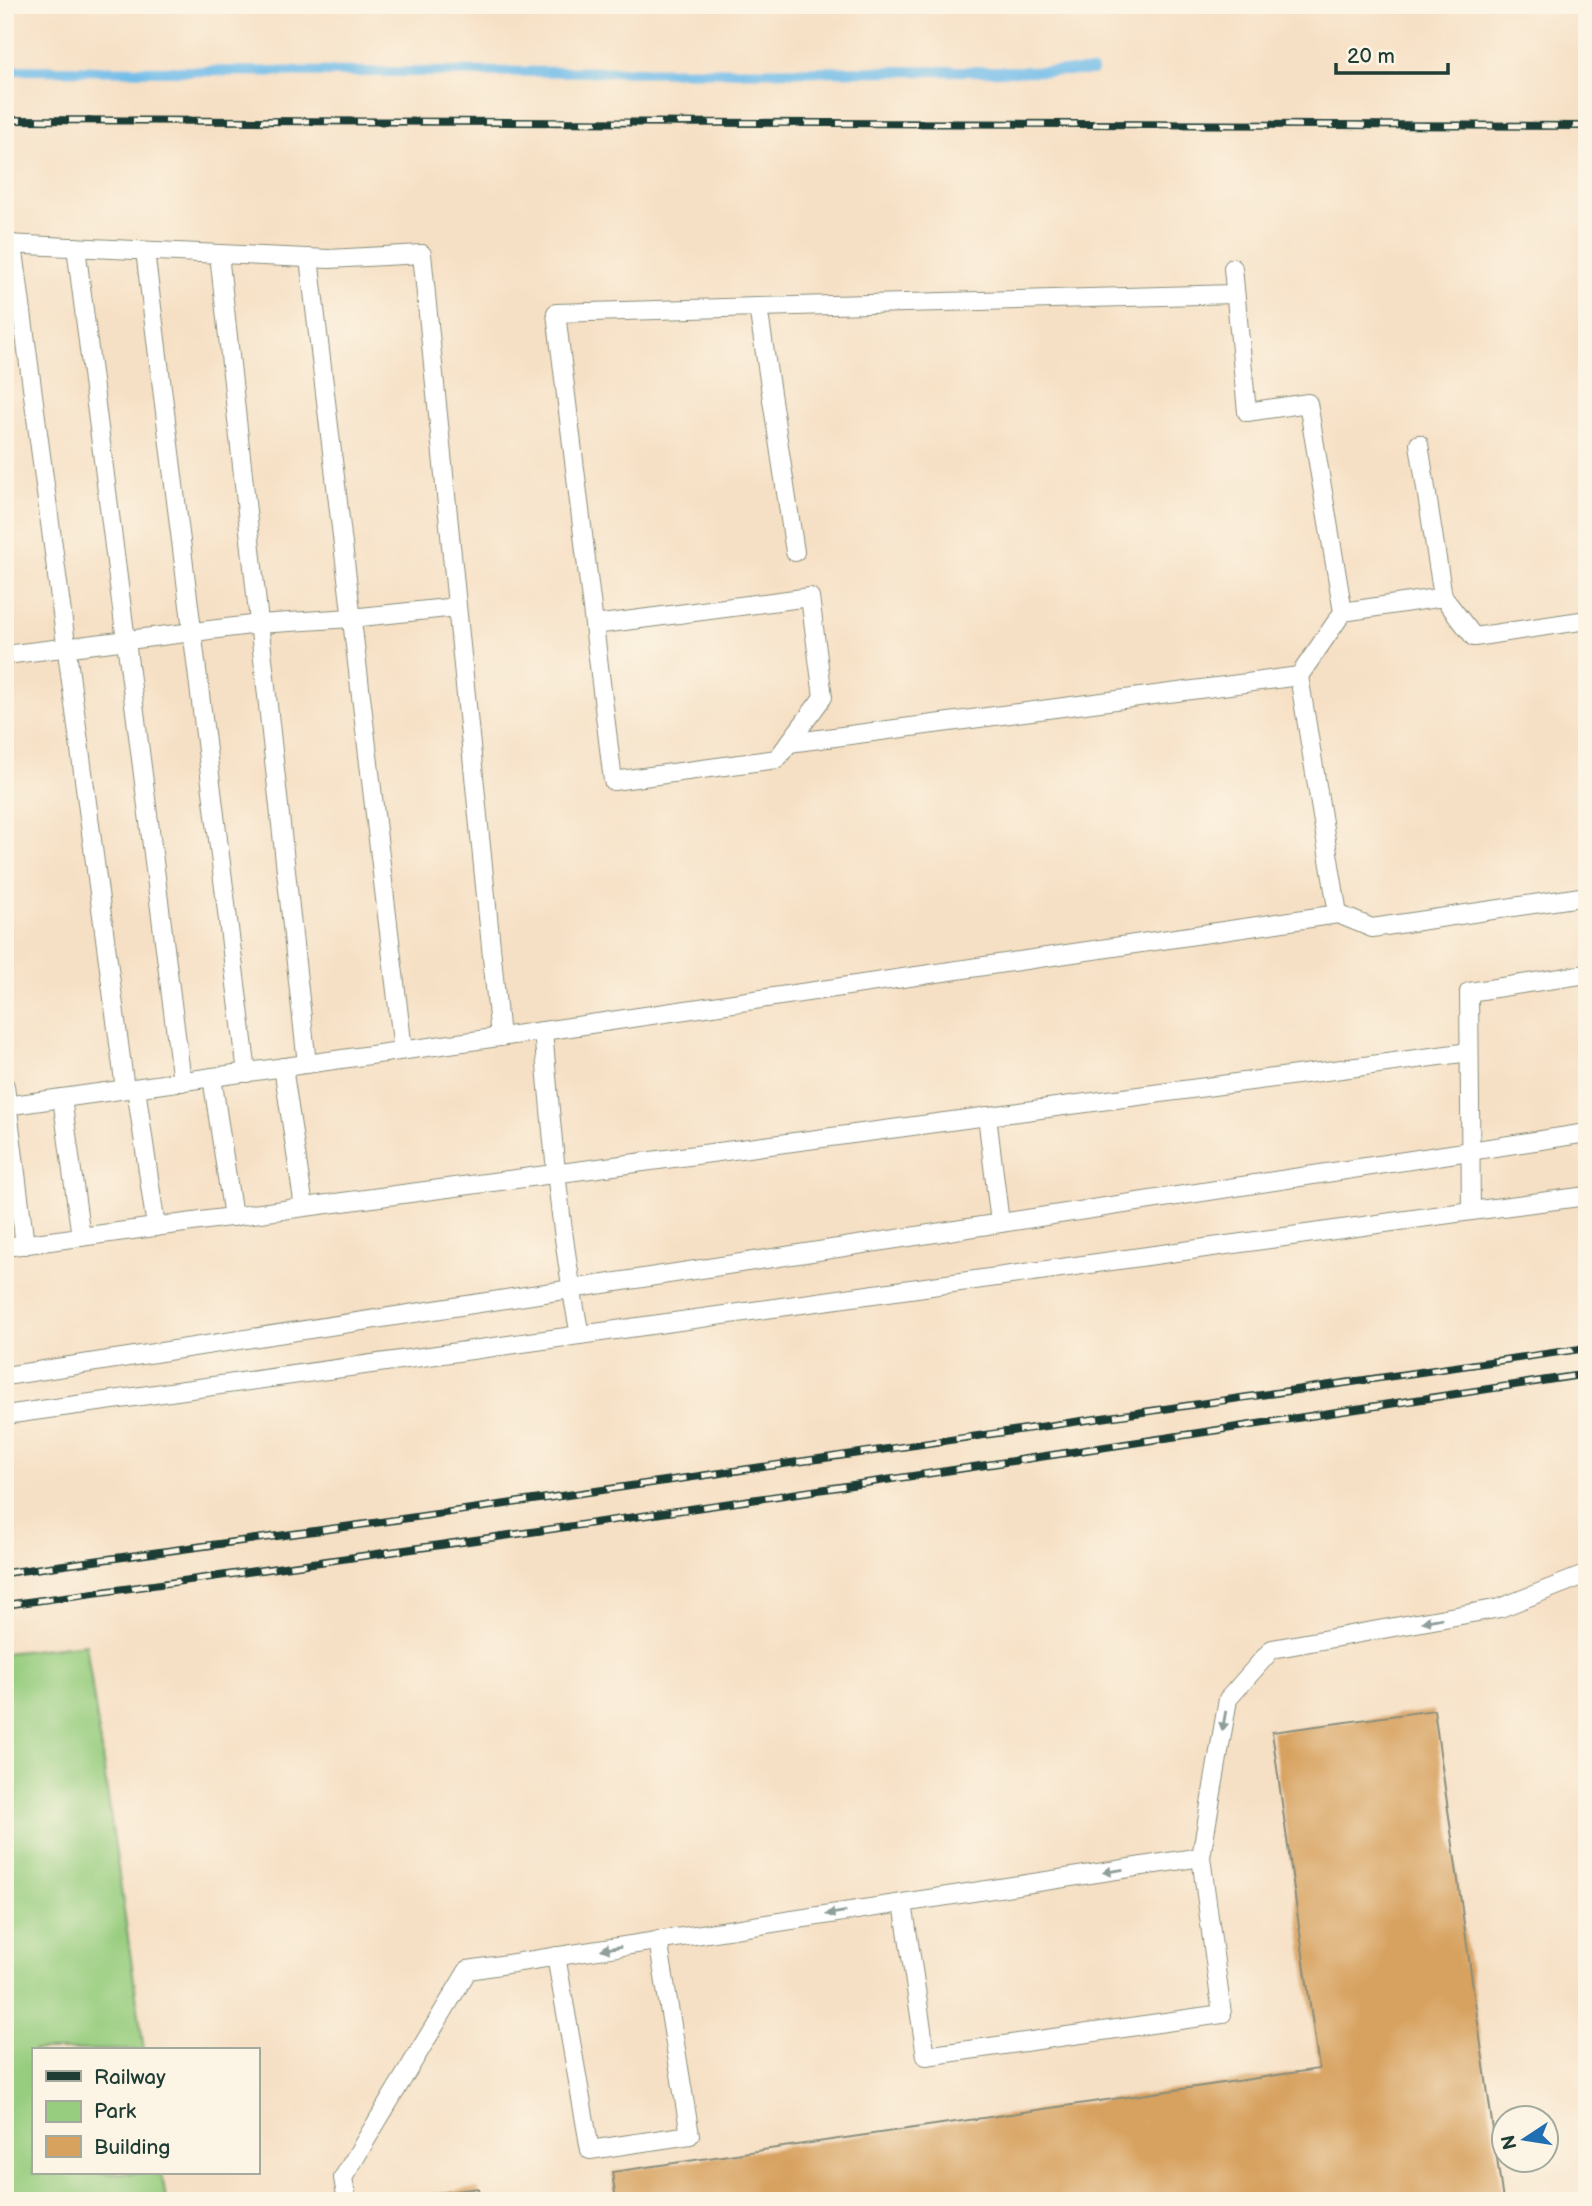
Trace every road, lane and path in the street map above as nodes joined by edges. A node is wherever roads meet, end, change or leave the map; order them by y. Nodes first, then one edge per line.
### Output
1 (9, 244) edge
2 (76, 247) junction
3 (145, 251) junction
4 (219, 254) junction
5 (309, 258) junction
6 (1233, 268) dead end
7 (1236, 294) junction
8 (758, 307) junction
9 (1419, 444) dead end
10 (794, 552) dead end
11 (1443, 597) junction
12 (457, 607) junction
13 (1343, 611) junction
14 (351, 618) junction
15 (1587, 620) edge
16 (259, 624) junction
17 (594, 625) junction
18 (192, 632) junction
19 (126, 640) junction
20 (67, 647) junction
21 (5, 655) edge
22 (1299, 676) junction
23 (789, 743) junction
24 (1587, 896) edge
25 (1338, 914) junction
26 (1587, 974) edge
27 (543, 1031) junction
28 (500, 1037) junction
29 (403, 1051) junction
30 (1469, 1052) junction
31 (307, 1064) junction
32 (284, 1067) junction
33 (247, 1073) junction
34 (212, 1077) junction
35 (182, 1082) junction
36 (5, 1086) edge
37 (131, 1089) junction
38 (62, 1098) junction
39 (7, 1106) edge
40 (987, 1116) junction
41 (1587, 1133) edge
42 (1469, 1151) junction
43 (556, 1174) junction
44 (1587, 1196) edge
45 (304, 1207) junction
46 (1471, 1212) junction
47 (233, 1217) junction
48 (1000, 1223) junction
49 (156, 1227) junction
50 (81, 1237) junction
51 (25, 1245) junction
52 (5, 1247) edge
53 (571, 1289) junction
54 (580, 1335) junction
55 (5, 1376) edge
56 (5, 1415) edge
57 (1587, 1574) edge
58 (1201, 1857) junction
59 (903, 1903) junction
60 (658, 1940) junction
61 (556, 1956) junction
62 (347, 2201) edge

1 - 2 lane
1 - 20 lane
2 - 3 lane
2 - 19 lane
3 - 4 lane
3 - 18 lane
4 - 5 lane
4 - 16 lane
5 - 12 lane
5 - 14 lane
6 - 7 lane
7 - 8 lane
7 - 13 lane
8 - 10 lane
8 - 17 lane
9 - 11 lane
11 - 13 lane
11 - 15 lane
12 - 14 lane
12 - 28 lane
13 - 22 lane
14 - 16 lane
14 - 29 lane
16 - 18 lane
16 - 31 lane
17 - 23 lane
17 - 23 lane
18 - 19 lane
18 - 33 lane
19 - 20 lane
19 - 35 lane
20 - 21 lane
20 - 37 lane
22 - 23 lane
22 - 25 lane
24 - 25 lane
25 - 27 lane
26 - 30 lane
27 - 28 lane
27 - 43 lane
28 - 29 lane
29 - 31 lane
30 - 40 lane
30 - 42 lane
31 - 32 lane
32 - 33 lane
32 - 45 lane
33 - 34 lane
34 - 35 lane
34 - 47 lane
35 - 37 lane
36 - 39 lane
37 - 38 lane
37 - 49 lane
38 - 39 lane
38 - 50 lane
39 - 51 lane
40 - 43 lane
40 - 48 lane
41 - 42 lane
42 - 46 lane
42 - 48 lane
43 - 45 lane
43 - 53 lane
44 - 46 lane
45 - 47 lane
46 - 54 lane
47 - 49 lane
48 - 53 lane
49 - 50 lane
50 - 51 lane
51 - 52 lane
53 - 54 lane
53 - 55 lane
54 - 56 lane
57 -> 58 lane
58 -> 59 lane
58 - 59 lane
59 -> 60 lane
60 -> 61 lane
60 - 61 lane
61 - 62 lane

